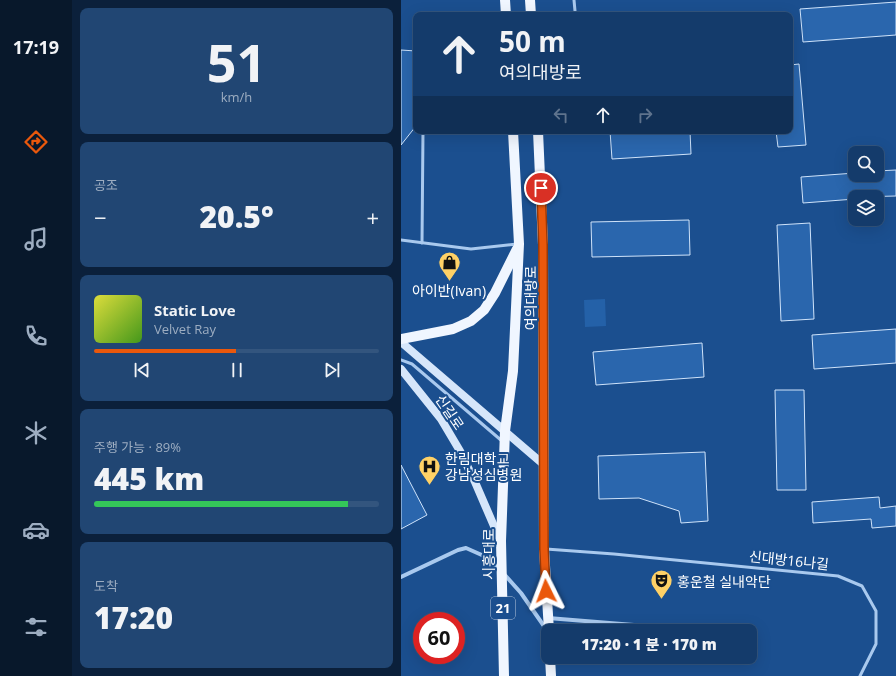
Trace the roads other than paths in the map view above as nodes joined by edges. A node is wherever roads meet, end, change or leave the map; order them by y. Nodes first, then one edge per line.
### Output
1 (505, 0) edge
2 (530, 0) edge
3 (574, 0) edge
4 (575, 11) dead end
5 (505, 12) edge
6 (531, 12) edge
7 (423, 134) edge
8 (513, 134) edge
9 (538, 134) edge
10 (401, 240) edge
11 (422, 243) junction
12 (519, 244) junction
13 (401, 339) edge
14 (401, 342) edge
15 (401, 360) edge
16 (401, 368) edge
17 (505, 431) junction
18 (505, 444) junction
19 (543, 464) junction
20 (501, 541) junction
21 (544, 549) junction
22 (502, 571) junction
23 (401, 577) edge
24 (548, 618) junction
25 (543, 624) edge
26 (548, 624) edge
27 (622, 624) edge
28 (550, 664) edge
29 (504, 676) edge
30 (551, 676) edge
31 (860, 676) edge

1 - 5 main road
2 - 6 main road
3 - 4 lane
7 - 11 lane
8 - 12 main road, 여의대방로
9 - 19 main road, 여의대방로
10 - 11 lane
11 - 12 lane
12 - 13 main road
12 - 17 main road, 여의대방로
14 - 17 main road, 신길로
15 - 18 lane
16 - 20 main road, 신길로
17 - 18 main road, 시흥대로 / 21
17 - 19 main road, 신길로
18 - 20 main road, 시흥대로 / 21
19 - 21 main road
20 - 22 main road, 시흥대로 / 21
21 - 24 main road
21 - 31 lane, 신대방16나길
22 - 23 street
22 - 25 street
22 - 29 main road, 시흥대로 / 21
24 - 26 main road
24 - 27 street
28 - 30 main road

